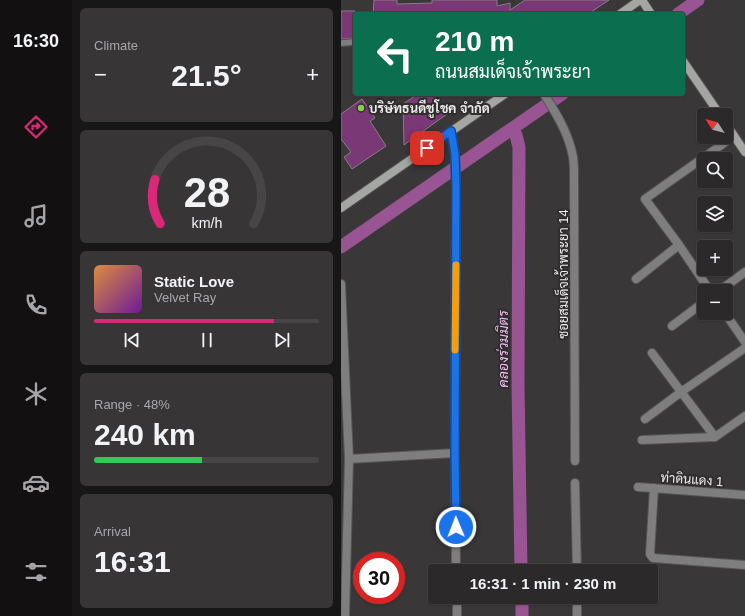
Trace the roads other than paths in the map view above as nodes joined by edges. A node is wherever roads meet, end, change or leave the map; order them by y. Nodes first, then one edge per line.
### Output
1 (641, 0) edge
2 (623, 12) edge
3 (650, 12) edge
4 (353, 42) edge
5 (341, 43) edge
6 (685, 64) edge
7 (502, 96) edge
8 (545, 96) edge
9 (715, 108) edge
10 (451, 131) junction
11 (734, 136) joint
12 (745, 152) edge
13 (342, 205) edge
14 (679, 245) junction
15 (745, 272) edge
16 (636, 279) dead end
17 (341, 284) edge
18 (706, 284) edge
19 (729, 284) edge
20 (697, 307) edge
21 (730, 320) edge
22 (672, 326) dead end
23 (745, 342) edge
24 (745, 348) edge
25 (652, 353) dead end
26 (681, 392) junction
27 (745, 416) edge
28 (645, 419) dead end
29 (715, 437) junction
30 (642, 440) dead end
31 (455, 453) junction
32 (349, 459) junction
33 (575, 462) dead end
34 (575, 483) dead end
35 (637, 487) dead end
36 (654, 488) junction
37 (745, 495) edge
38 (456, 564) edge
39 (577, 564) edge
40 (745, 565) edge
41 (457, 604) edge
42 (577, 604) edge
43 (345, 616) edge
44 (457, 616) edge
45 (577, 616) edge

1 - 2 main road
1 - 3 main road
4 - 5 lane
6 - 9 main road
7 - 10 main road
8 - 33 street, ซอยสมเด็จเจ้าพระยา 14
10 - 13 main road
10 - 31 street
11 - 12 main road
11 - 14 street
14 - 16 street
14 - 18 street
15 - 19 street
17 - 32 street
20 - 22 street
21 - 23 street
24 - 26 street
25 - 26 street
26 - 28 street
26 - 29 street
27 - 29 street
29 - 30 street
31 - 32 street
31 - 38 street
32 - 43 street
34 - 39 street
35 - 36 street, ท่าดินแดง 1
36 - 37 street, ท่าดินแดง 1
36 - 40 street
41 - 44 street
42 - 45 street

